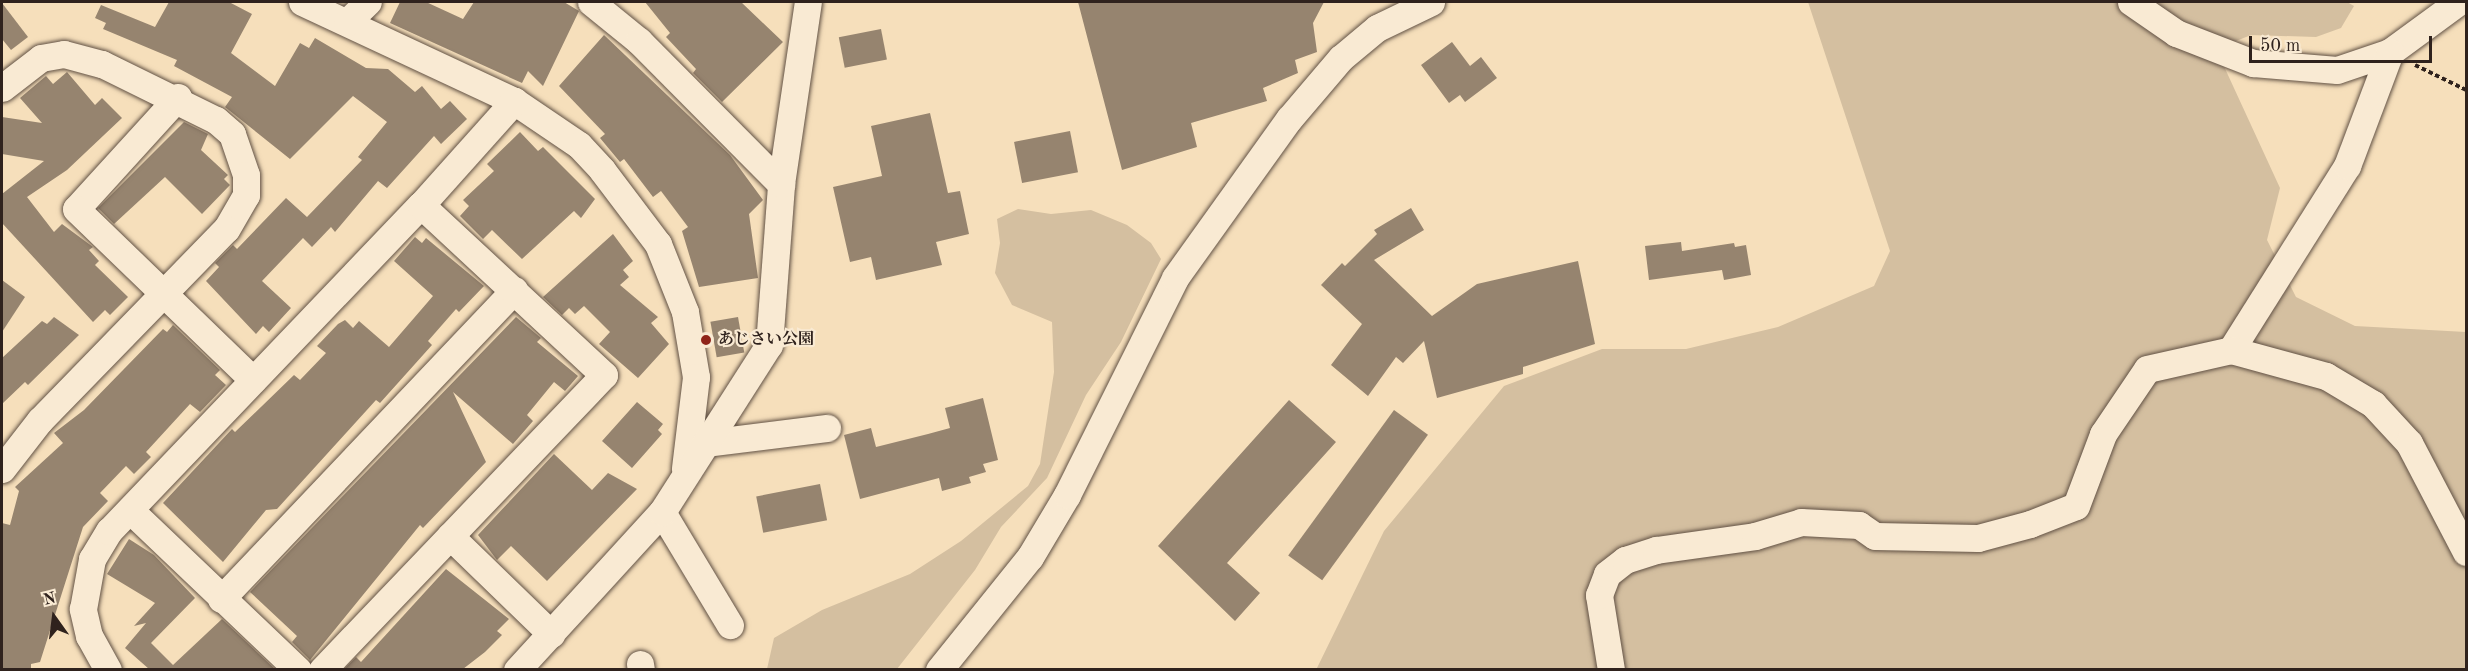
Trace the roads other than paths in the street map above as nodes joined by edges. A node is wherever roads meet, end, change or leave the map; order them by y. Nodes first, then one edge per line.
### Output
1 (302, 2) edge
2 (368, 2) edge
3 (591, 2) edge
4 (1431, 2) edge
5 (2132, 2) edge
6 (2458, 2) edge
7 (801, 6) edge
8 (347, 22) junction
9 (2390, 52) junction
10 (2, 87) edge
11 (178, 97) junction
12 (514, 101) junction
13 (781, 184) junction
14 (421, 205) junction
15 (162, 291) junction
16 (514, 291) junction
17 (2231, 350) junction
18 (253, 380) junction
19 (827, 428) dead end
20 (706, 443) junction
21 (2, 469) edge
22 (685, 473) junction
23 (129, 510) junction
24 (662, 512) junction
25 (450, 536) junction
26 (2466, 552) edge
27 (221, 599) junction
28 (730, 625) dead end
29 (551, 634) junction
30 (108, 669) edge
31 (298, 669) edge
32 (322, 669) edge
33 (517, 669) edge
34 (939, 669) edge
35 (1611, 669) edge

1 - 8 street
2 - 8 street
3 - 13 street
4 - 34 street
5 - 9 street
6 - 9 street
7 - 13 street
8 - 12 street
9 - 17 street
10 - 11 street
11 - 15 street
11 - 15 street
12 - 14 street
12 - 22 street
13 - 20 street
14 - 16 street
14 - 18 street
15 - 18 street
15 - 21 street
16 - 25 street
16 - 27 street
17 - 26 street
17 - 35 street
18 - 23 street
19 - 20 street
20 - 22 street
22 - 24 street
23 - 27 street
23 - 30 street
24 - 28 street
24 - 29 street
25 - 29 street
25 - 32 street
27 - 31 street
29 - 33 street

